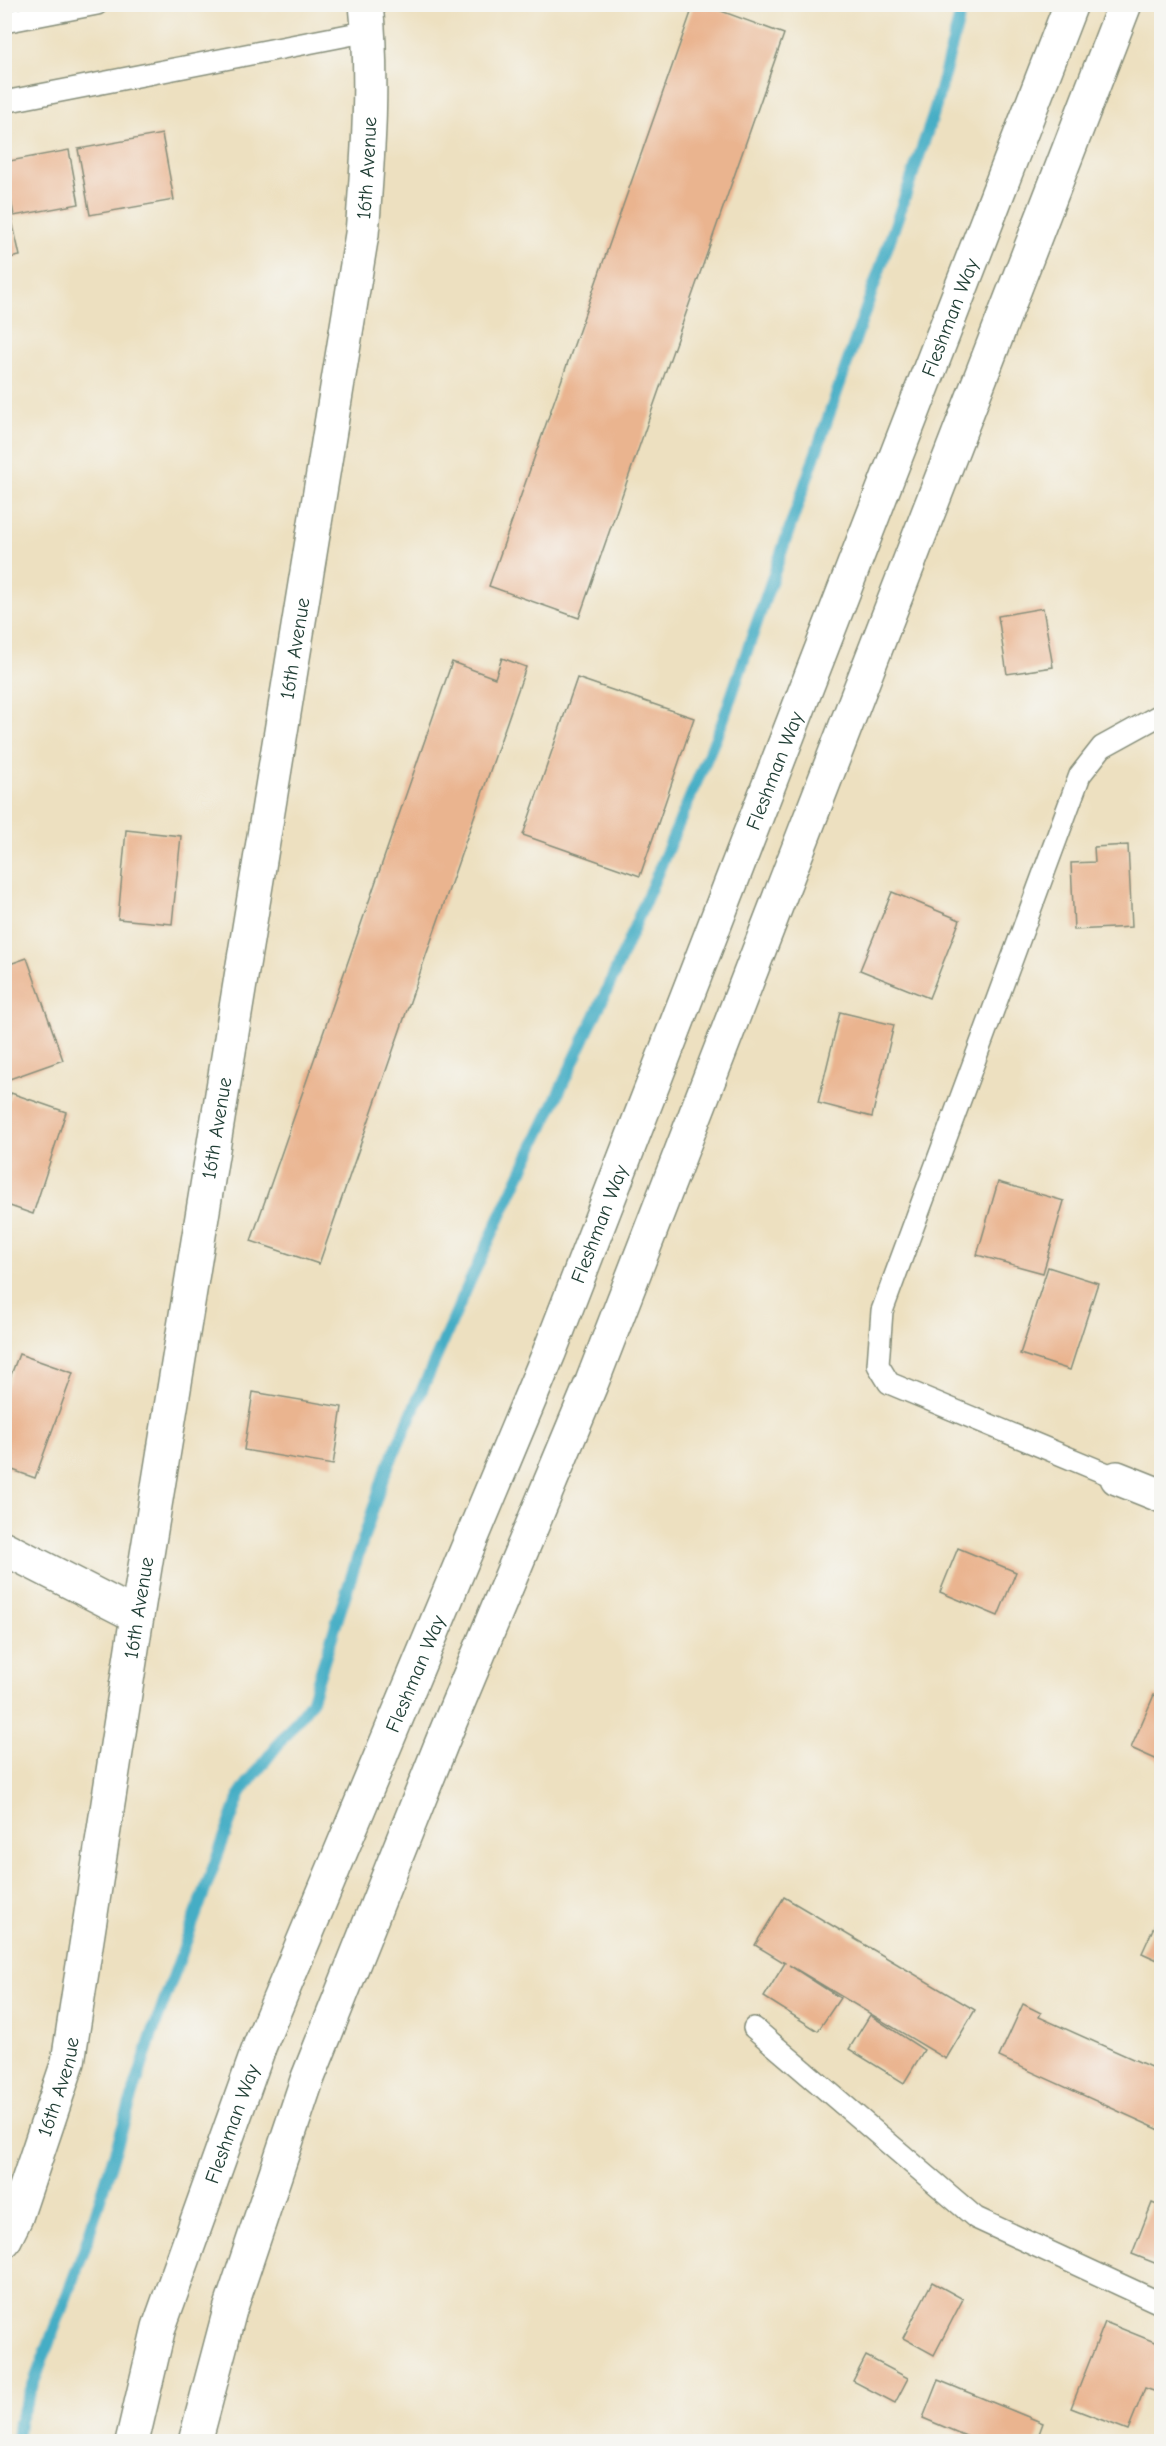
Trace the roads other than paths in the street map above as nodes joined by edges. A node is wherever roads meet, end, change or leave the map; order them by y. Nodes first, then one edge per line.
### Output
1 (97, 4) edge
2 (1071, 4) edge
3 (1125, 4) edge
4 (368, 18) edge
5 (4, 22) edge
6 (4, 102) edge
7 (1161, 714) edge
8 (1117, 1478) joint
9 (1161, 1496) edge
10 (4, 1548) edge
11 (136, 1616) junction
12 (754, 2028) dead end
13 (4, 2241) edge
14 (1161, 2304) edge
15 (132, 2442) edge
16 (195, 2442) edge

1 - 5 lane
2 - 15 main road, Fleshman Way
3 - 16 main road
4 - 6 lane
4 - 11 main road, 16th Avenue
7 - 8 lane
8 - 9 main road
10 - 11 main road
11 - 13 main road, 16th Avenue
12 - 14 lane

